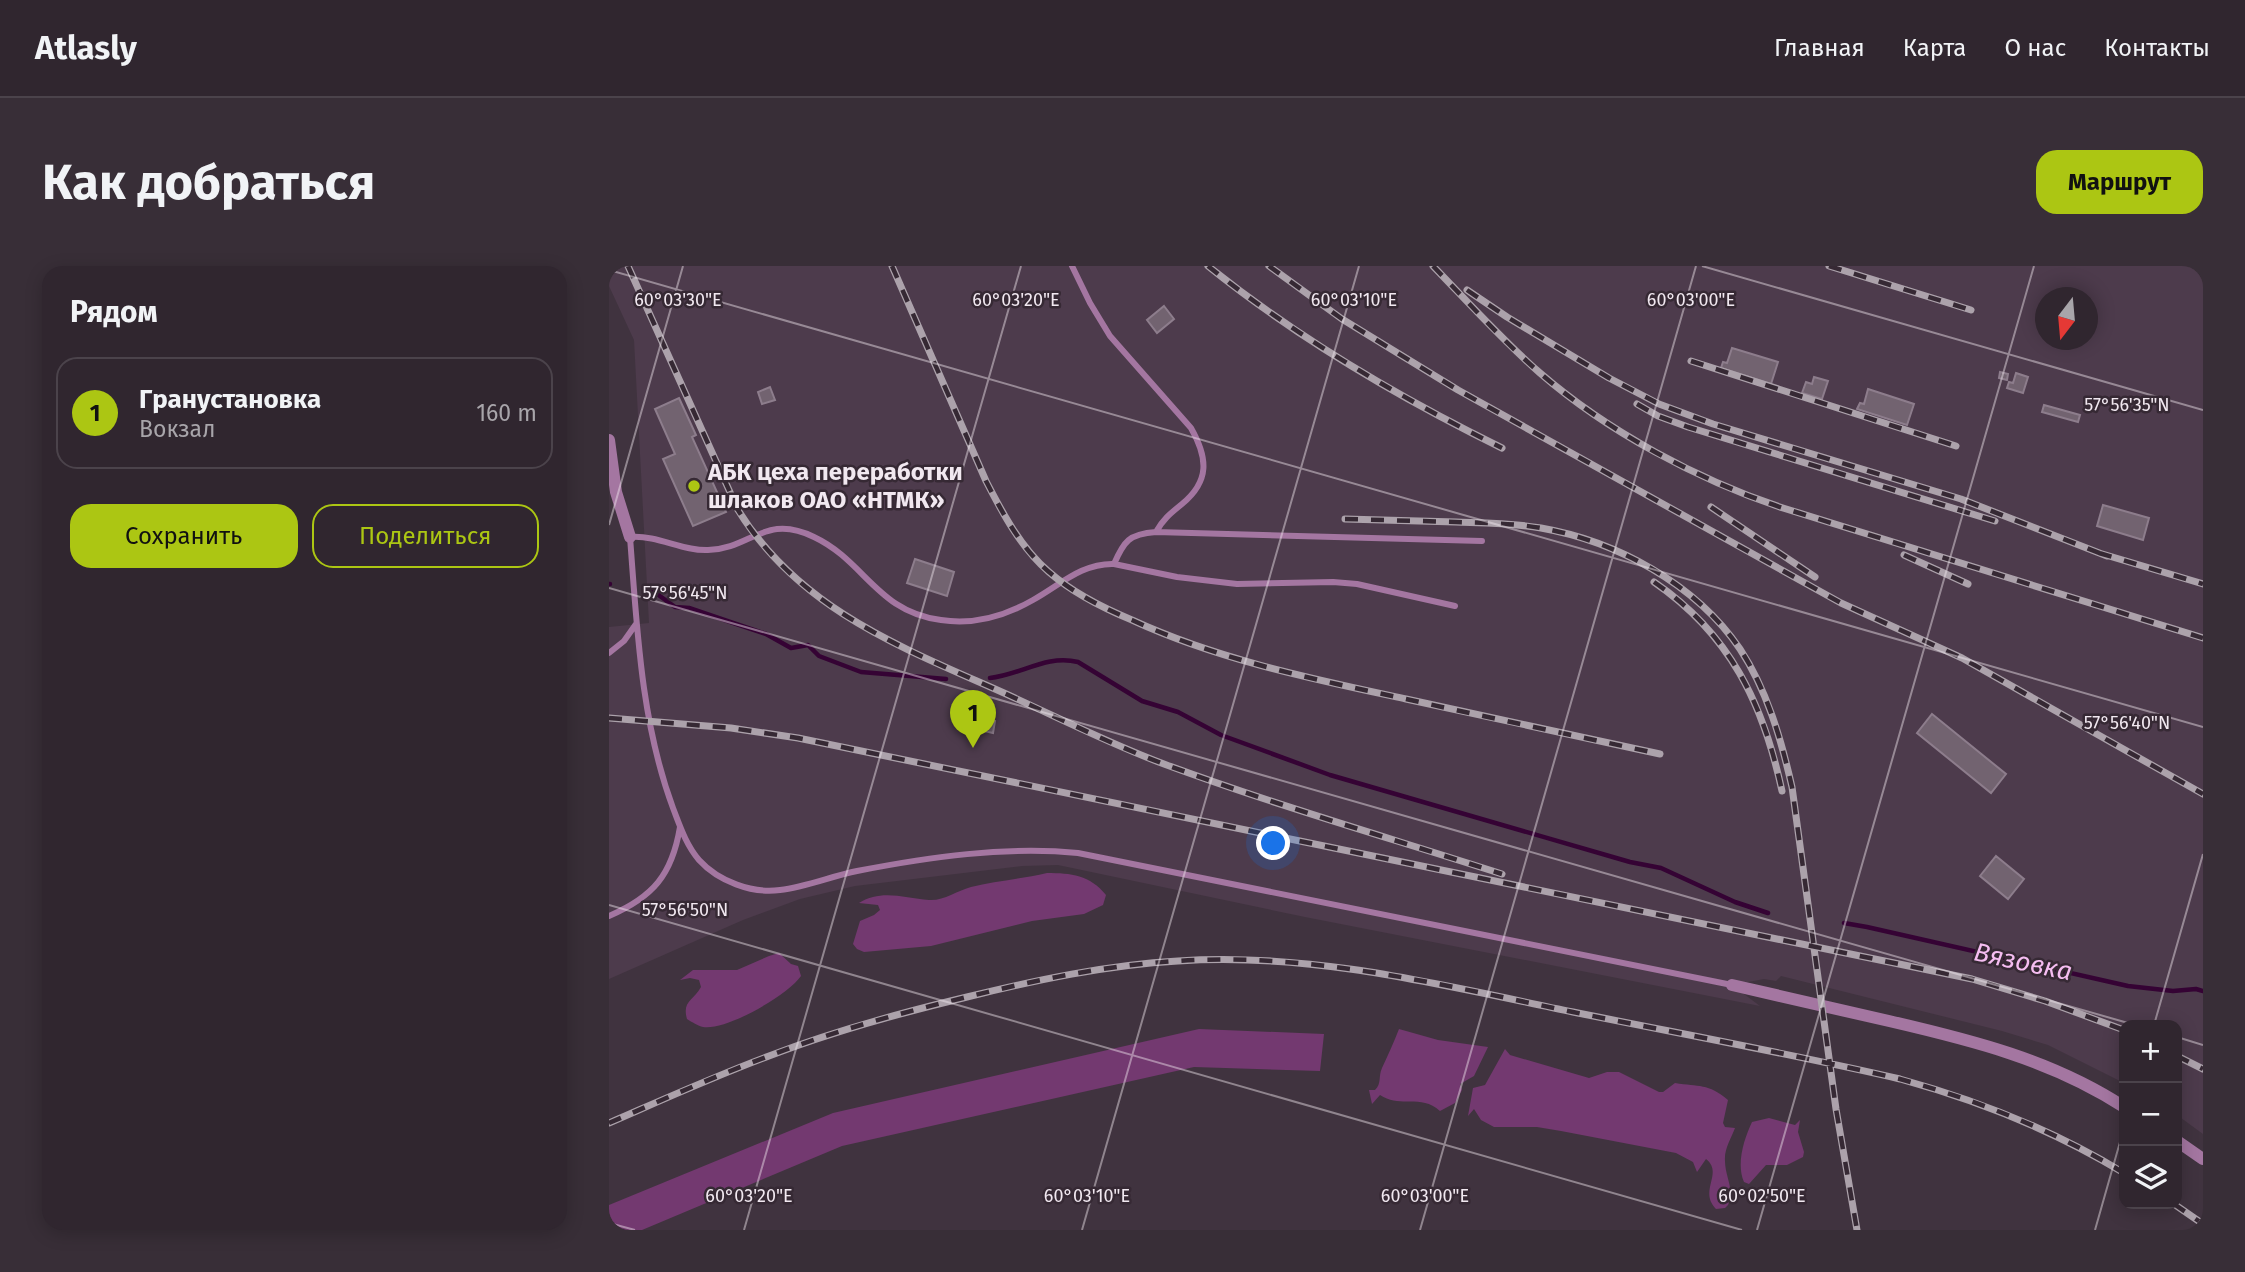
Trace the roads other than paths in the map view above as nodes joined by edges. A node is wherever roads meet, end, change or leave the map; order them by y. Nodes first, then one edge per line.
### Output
1 (1072, 266) edge
2 (609, 440) edge
3 (1156, 532) junction
4 (630, 537) junction
5 (1482, 541) dead end
6 (1114, 564) junction
7 (1455, 606) dead end
8 (636, 623) junction
9 (609, 653) edge
10 (680, 826) junction
11 (609, 916) edge
12 (1732, 985) joint
13 (2119, 1104) edge
14 (2182, 1144) edge
15 (2203, 1159) edge

1 - 3 lane
2 - 4 street
3 - 5 lane
3 - 6 lane
4 - 6 lane
4 - 8 lane
6 - 7 lane
8 - 9 lane
8 - 10 lane
10 - 11 lane
10 - 12 lane
12 - 13 street
14 - 15 street

